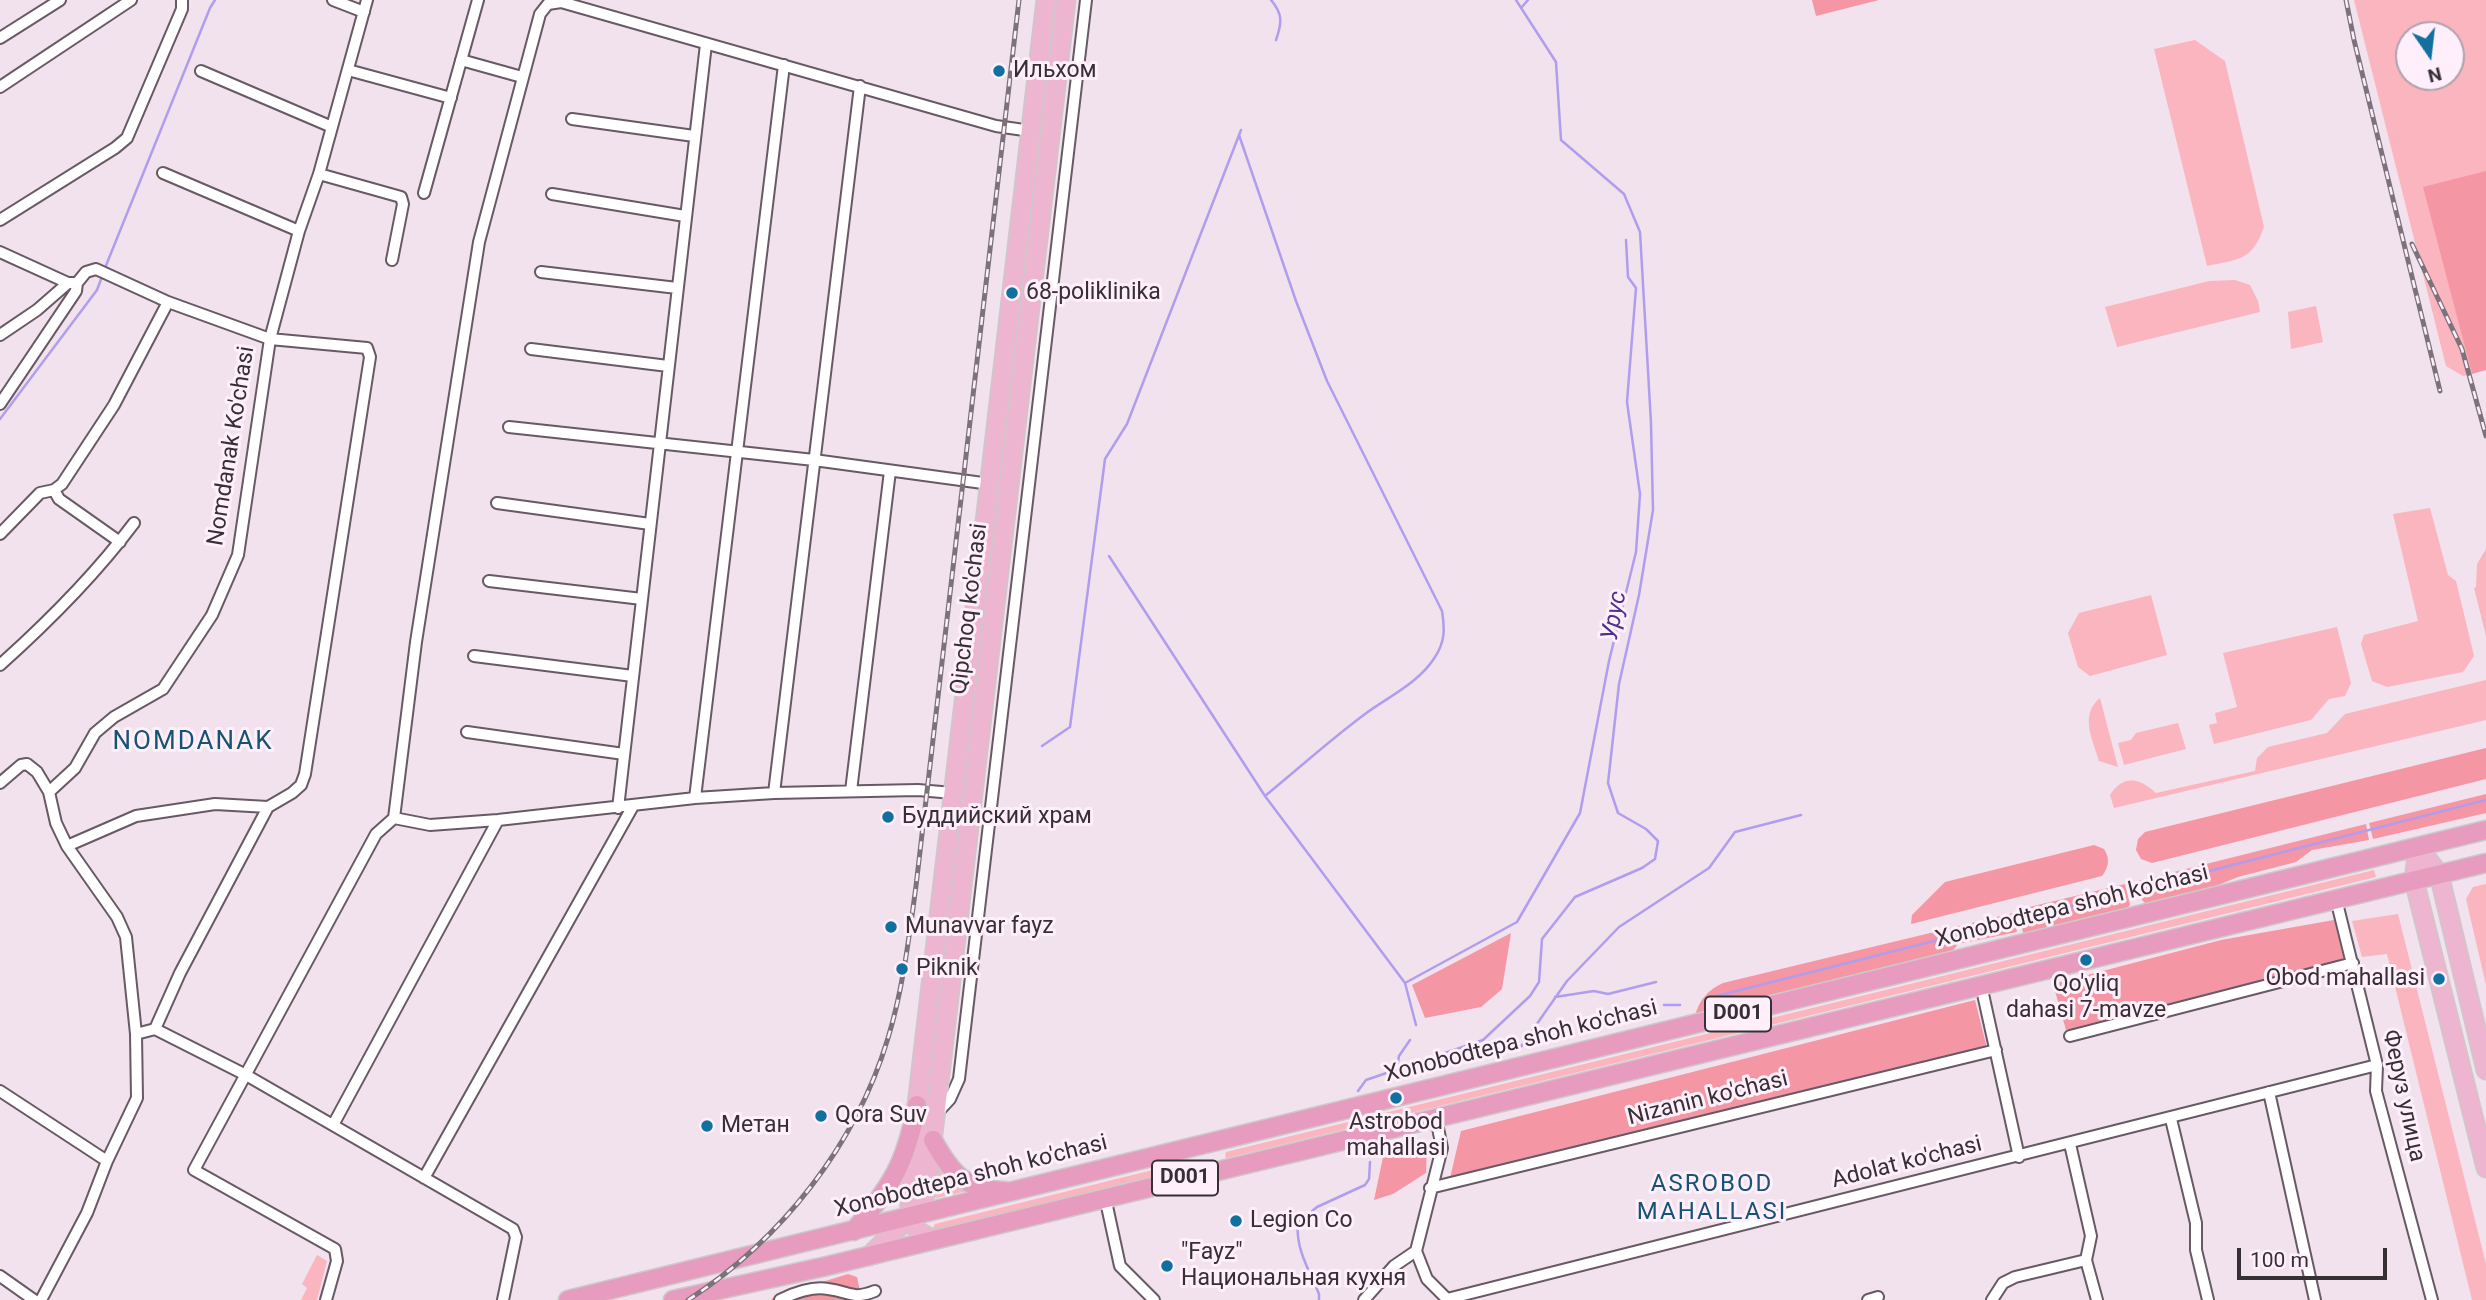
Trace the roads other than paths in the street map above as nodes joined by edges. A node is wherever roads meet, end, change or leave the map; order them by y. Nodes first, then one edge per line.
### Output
1 (60, 0) edge
2 (131, 0) edge
3 (183, 0) edge
4 (333, 0) edge
5 (478, 0) edge
6 (1046, 0) edge
7 (1066, 0) edge
8 (1086, 0) edge
9 (366, 6) edge
10 (0, 38) edge
11 (706, 44) junction
12 (461, 60) junction
13 (784, 65) junction
14 (348, 70) junction
15 (201, 71) dead end
16 (522, 77) junction
17 (860, 86) junction
18 (0, 87) edge
19 (451, 98) junction
20 (572, 119) dead end
21 (332, 127) junction
22 (1031, 131) junction
23 (694, 136) junction
24 (163, 173) dead end
25 (319, 174) junction
26 (424, 193) dead end
27 (552, 194) dead end
28 (685, 216) junction
29 (0, 220) edge
30 (299, 231) junction
31 (0, 252) edge
32 (392, 260) dead end
33 (541, 272) dead end
34 (73, 283) junction
35 (677, 289) junction
36 (168, 302) junction
37 (0, 335) edge
38 (270, 339) junction
39 (531, 349) dead end
40 (668, 366) junction
41 (0, 404) edge
42 (509, 427) dead end
43 (660, 444) junction
44 (737, 453) junction
45 (814, 460) junction
46 (890, 471) junction
47 (990, 484) junction
48 (54, 490) junction
49 (497, 503) dead end
50 (134, 523) dead end
51 (650, 524) junction
52 (0, 534) edge
53 (120, 542) junction
54 (489, 582) dead end
55 (642, 599) junction
56 (474, 656) dead end
57 (0, 666) edge
58 (633, 676) junction
59 (467, 732) dead end
60 (624, 754) junction
61 (0, 783) edge
62 (851, 791) junction
63 (50, 792) junction
64 (774, 793) junction
65 (953, 793) junction
66 (695, 798) junction
67 (632, 806) junction
68 (268, 807) junction
69 (618, 808) junction
70 (951, 813) junction
71 (971, 814) junction
72 (394, 818) junction
73 (498, 820) junction
74 (2486, 830) edge
75 (67, 846) junction
76 (2418, 847) junction
77 (2486, 863) edge
78 (2439, 874) junction
79 (2414, 880) junction
80 (2336, 899) junction
81 (2353, 963) junction
82 (1981, 985) junction
83 (155, 1029) junction
84 (136, 1034) junction
85 (2070, 1036) dead end
86 (1996, 1050) junction
87 (2377, 1065) junction
88 (2486, 1070) edge
89 (246, 1075) junction
90 (0, 1091) edge
91 (2269, 1092) junction
92 (917, 1105) junction
93 (936, 1114) junction
94 (1436, 1118) junction
95 (2171, 1119) junction
96 (333, 1125) junction
97 (933, 1140) junction
98 (1214, 1143) junction
99 (2070, 1144) junction
100 (2019, 1157) junction
101 (107, 1161) junction
102 (2486, 1168) edge
103 (1220, 1170) junction
104 (424, 1178) junction
105 (1430, 1188) junction
106 (1015, 1192) junction
107 (1105, 1198) junction
108 (909, 1218) junction
109 (859, 1230) junction
110 (933, 1240) junction
111 (1416, 1251) junction
112 (869, 1256) junction
113 (2086, 1260) junction
114 (0, 1276) edge
115 (875, 1291) dead end
116 (34, 1300) edge
117 (41, 1300) edge
118 (326, 1300) edge
119 (503, 1300) edge
120 (568, 1300) edge
121 (673, 1300) edge
122 (780, 1300) edge
123 (1154, 1300) edge
124 (1364, 1300) edge
125 (1448, 1300) edge
126 (1992, 1300) edge
127 (2097, 1300) edge
128 (2208, 1300) edge
129 (2315, 1300) edge
130 (2432, 1300) edge

1 - 10 street
2 - 18 street
3 - 29 street
4 - 9 street
5 - 12 street
6 - 22 main road, Qipchoq ko'chasi
7 - 71 main road, Qipchoq ko'chasi
8 - 93 street
9 - 14 street, Nomdanak Ko'chasi
11 - 13 street
11 - 16 street
11 - 23 street
12 - 16 street
12 - 19 street
13 - 17 street
13 - 44 street
14 - 19 street
14 - 21 street, Nomdanak Ko'chasi
15 - 21 street
16 - 72 street
17 - 22 street
17 - 45 street
19 - 26 street
20 - 23 street
21 - 25 street, Nomdanak Ko'chasi
22 - 47 main road, Qipchoq ko'chasi
23 - 28 street
24 - 30 street
25 - 30 street, Nomdanak Ko'chasi
25 - 32 street
27 - 28 street
28 - 35 street
30 - 38 street, Nomdanak Ko'chasi
31 - 34 street
33 - 35 street
34 - 36 street
34 - 37 street
34 - 41 street
35 - 40 street
36 - 38 street
36 - 48 street
38 - 63 street, Nomdanak Ko'chasi
38 - 68 street
39 - 40 street
40 - 43 street
42 - 43 street
43 - 44 street
43 - 51 street
44 - 45 street
44 - 66 street
45 - 46 street
45 - 64 street
46 - 47 street
46 - 62 street
47 - 65 main road, Qipchoq ko'chasi
48 - 52 street
48 - 53 street
49 - 51 street
50 - 53 street
51 - 55 street
53 - 57 street
54 - 55 street
55 - 58 street
56 - 58 street
58 - 60 street
59 - 60 street
60 - 69 street
61 - 63 street
62 - 64 street
62 - 65 street
63 - 75 street
64 - 66 street
65 - 70 main road, Qipchoq ko'chasi
66 - 67 street
67 - 69 street
67 - 104 street
68 - 75 street
68 - 83 street
69 - 73 street
70 - 71 main road
70 - 92 main road, Qipchoq ko'chasi
71 - 93 main road, Qipchoq ko'chasi
72 - 73 street
72 - 89 street
73 - 96 street
74 - 76 highway, Xonobodtepa shoh ko'chasi / D001
75 - 84 street
76 - 78 main road
76 - 79 main road
76 - 98 highway, Xonobodtepa shoh ko'chasi / D001
77 - 78 highway, D001
78 - 79 highway, D001
78 - 88 main road
79 - 80 highway, D001
79 - 102 main road
80 - 81 street, Феруз улица
80 - 82 highway, D001
81 - 85 street
81 - 87 street, Феруз улица
82 - 86 street
82 - 94 highway, D001
83 - 84 street
83 - 89 street
84 - 101 street
86 - 100 street
86 - 105 street, Nizanin ko'chasi
87 - 91 street, Adolat ko'chasi
87 - 130 street, Феруз улица
89 - 96 street
89 - 118 street
90 - 101 street
91 - 95 street, Adolat ko'chasi
91 - 129 street
92 - 108 main road, Qipchoq ko'chasi
92 - 109 highway
93 - 97 main road, Qipchoq ko'chasi
94 - 103 highway, D001
94 - 105 street
95 - 99 street, Adolat ko'chasi
95 - 128 street
96 - 104 street
97 - 106 highway
97 - 108 main road, Qipchoq ko'chasi
98 - 103 highway
98 - 106 highway, Xonobodtepa shoh ko'chasi / D001
99 - 100 street, Adolat ko'chasi
99 - 113 street
100 - 125 street, Adolat ko'chasi
101 - 117 street
103 - 107 highway, D001
104 - 119 street
105 - 111 street
106 - 108 highway, Xonobodtepa shoh ko'chasi / D001
107 - 110 highway, D001
107 - 123 street
108 - 109 highway, Xonobodtepa shoh ko'chasi / D001
108 - 110 main road
108 - 112 main road, Qipchoq ko'chasi
109 - 112 main road
109 - 120 highway, Xonobodtepa shoh ko'chasi / D001
110 - 112 highway, D001
111 - 124 street
111 - 125 street
112 - 121 highway, D001
113 - 126 street
113 - 127 street
114 - 116 street
115 - 122 street

